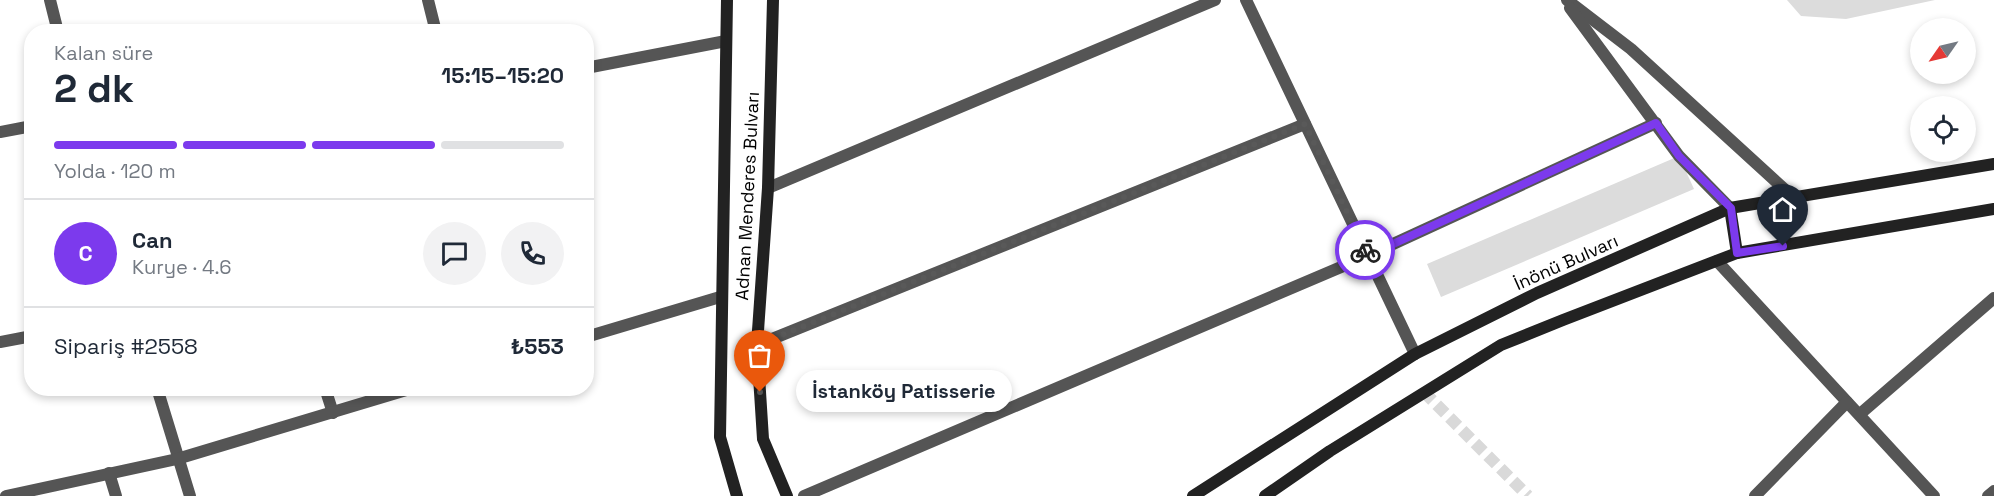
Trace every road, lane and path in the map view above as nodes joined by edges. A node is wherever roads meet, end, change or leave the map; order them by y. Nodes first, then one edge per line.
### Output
1 (50, 0) edge
2 (428, 0) edge
3 (727, 0) edge
4 (773, 0) edge
5 (1215, 0) edge
6 (1246, 0) edge
7 (1566, 0) edge
8 (56, 24) edge
9 (434, 24) edge
10 (726, 41) junction
11 (594, 66) edge
12 (1656, 123) junction
13 (1305, 124) junction
14 (24, 128) edge
15 (0, 132) edge
16 (1994, 164) edge
17 (768, 188) junction
18 (1794, 198) junction
19 (1731, 208) junction
20 (1994, 209) edge
21 (1737, 253) junction
22 (1367, 256) junction
23 (1717, 261) junction
24 (720, 297) junction
25 (1994, 298) edge
26 (594, 335) edge
27 (24, 338) edge
28 (0, 342) edge
29 (757, 345) junction
30 (1415, 354) junction
31 (159, 396) edge
32 (328, 396) edge
33 (386, 396) edge
34 (1848, 402) junction
35 (333, 412) junction
36 (1860, 414) junction
37 (177, 459) junction
38 (109, 473) junction
39 (1994, 490) edge
40 (6, 496) edge
41 (116, 496) edge
42 (190, 496) edge
43 (737, 496) edge
44 (787, 496) edge
45 (804, 496) edge
46 (1193, 496) edge
47 (1265, 496) edge
48 (1755, 496) edge
49 (1934, 496) edge
50 (1988, 496) edge

1 - 8 street
2 - 9 street
3 - 10 main road, Adnan Menderes Bulvarı
4 - 17 main road, Adnan Menderes Bulvarı
5 - 17 street
6 - 13 street
7 - 12 street
7 - 18 street
10 - 11 street
10 - 24 main road, Adnan Menderes Bulvarı
12 - 19 street
12 - 22 street
13 - 22 street
13 - 29 street
14 - 15 street
16 - 18 main road, İnönü Bulvarı
17 - 29 main road, Adnan Menderes Bulvarı
18 - 19 main road, İnönü Bulvarı
19 - 21 main road
19 - 30 main road, İnönü Bulvarı
20 - 21 main road
21 - 23 main road
22 - 30 street
22 - 45 street
23 - 34 street
23 - 47 main road
24 - 26 street
24 - 43 main road, Adnan Menderes Bulvarı
25 - 36 street
27 - 28 street
29 - 44 main road, Adnan Menderes Bulvarı
30 - 46 main road, İnönü Bulvarı
31 - 37 street
32 - 35 street
33 - 35 street
34 - 36 street
34 - 48 street
35 - 37 street
36 - 49 street
37 - 38 street
37 - 42 street
38 - 40 street
38 - 41 street
39 - 50 street

